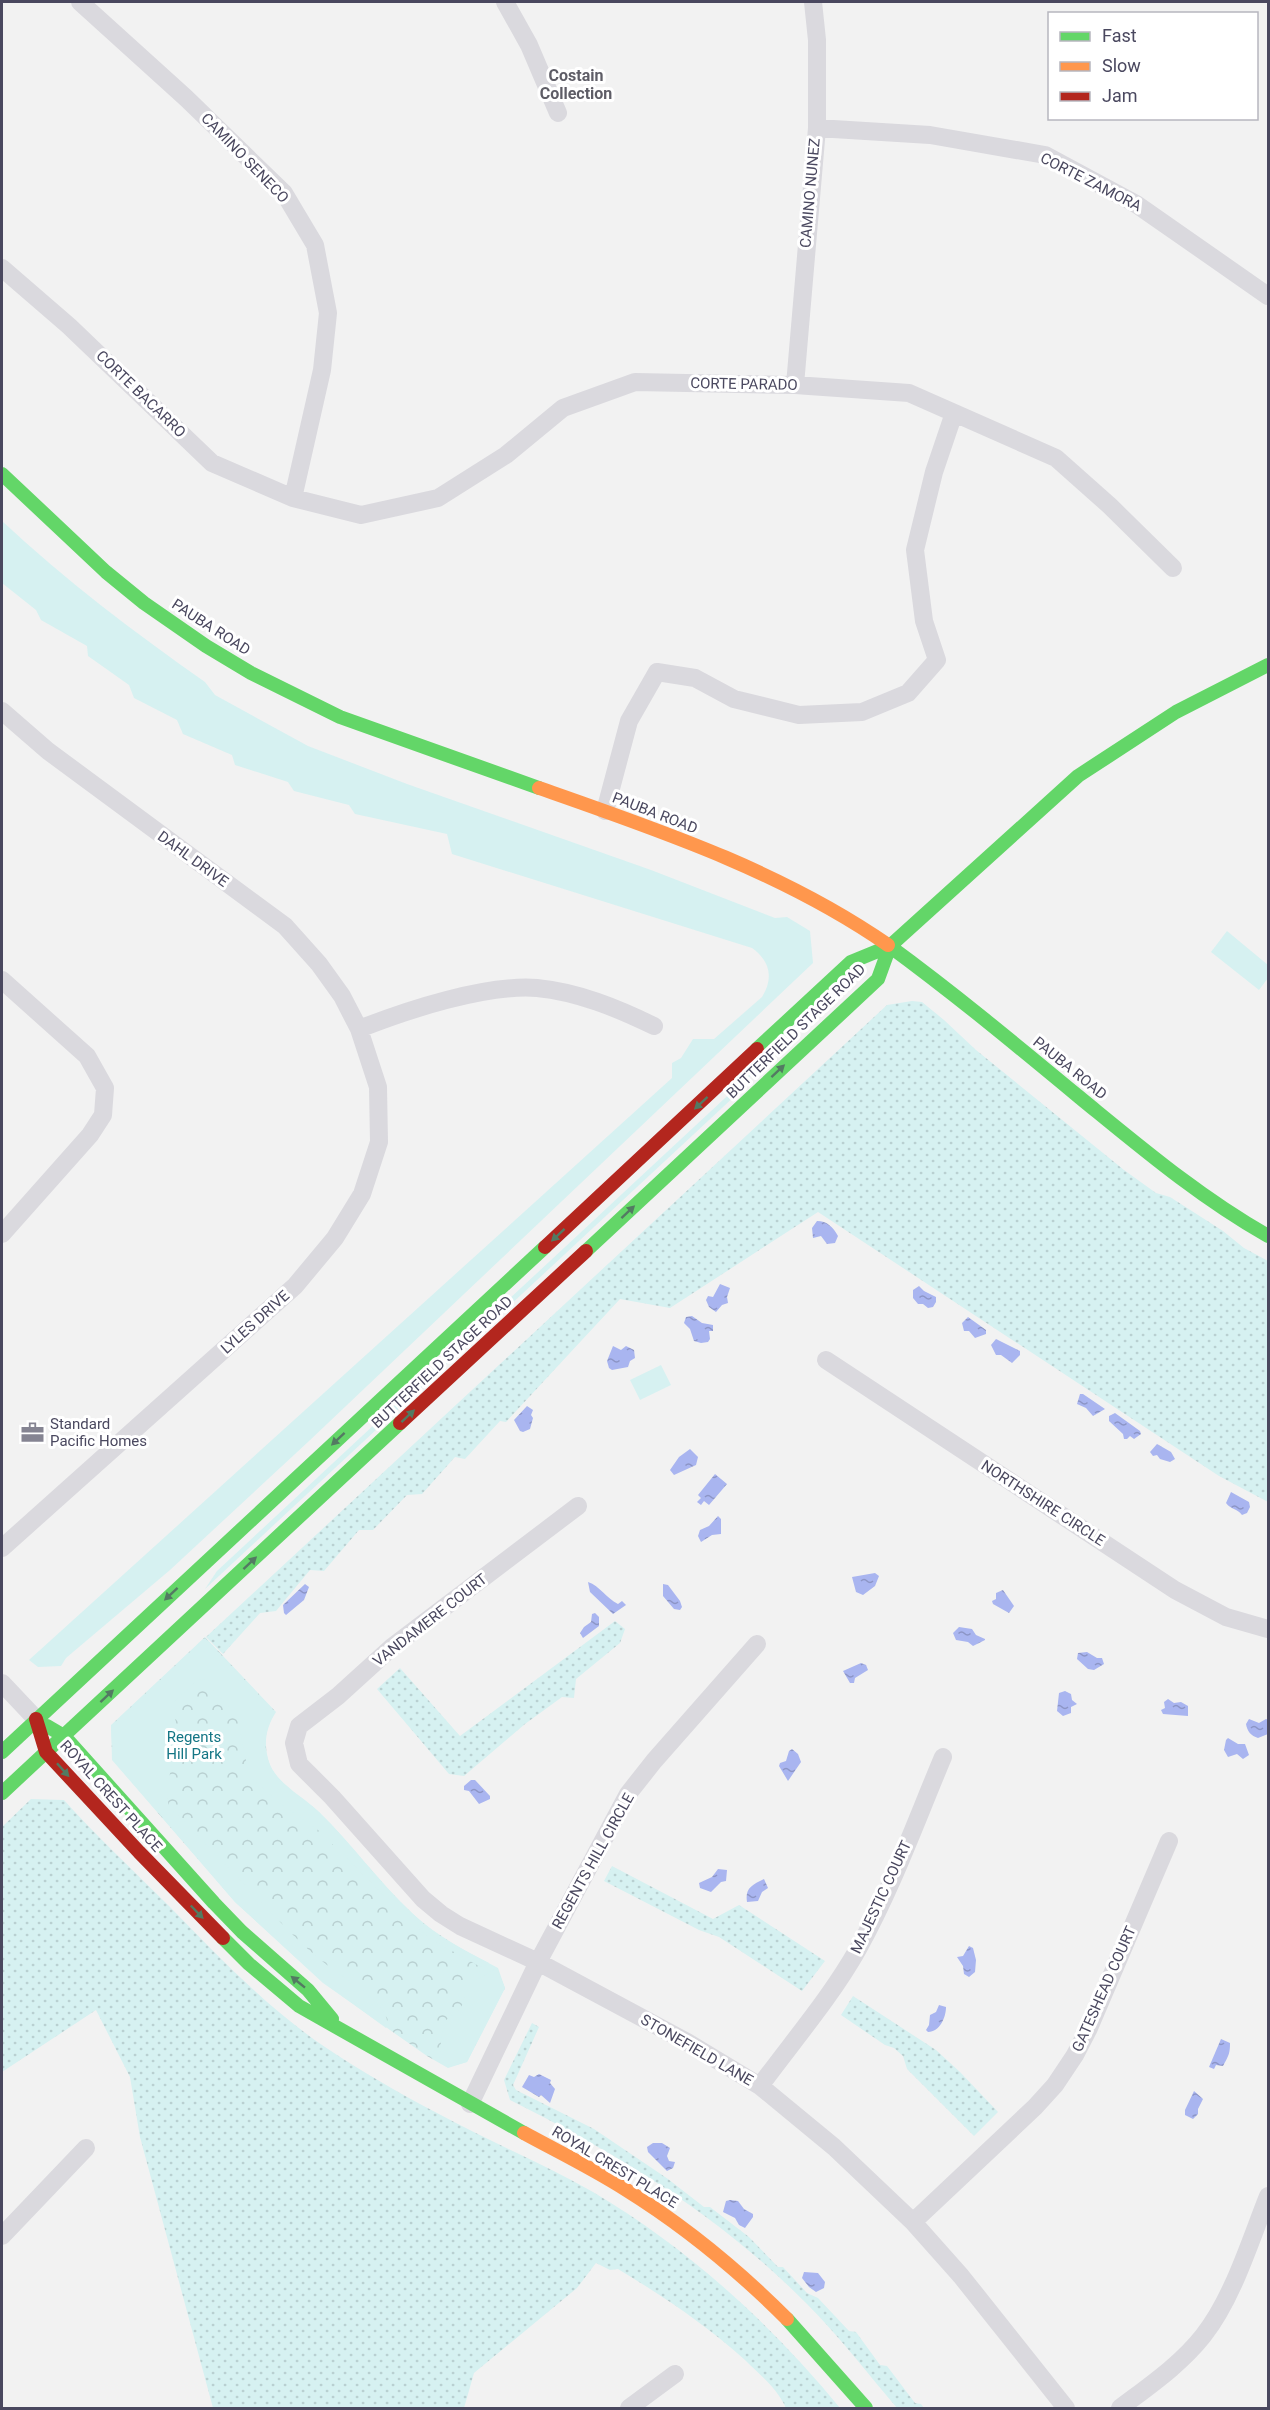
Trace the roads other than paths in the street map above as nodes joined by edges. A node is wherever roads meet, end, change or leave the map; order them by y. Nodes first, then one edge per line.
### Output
1 (80, 2) edge
2 (505, 2) edge
3 (813, 2) edge
4 (558, 113) dead end
5 (817, 128) junction
6 (2, 268) edge
7 (1269, 296) edge
8 (795, 385) junction
9 (954, 413) junction
10 (2, 474) edge
11 (293, 498) junction
12 (1173, 568) dead end
13 (1269, 665) edge
14 (2, 711) edge
15 (605, 811) junction
16 (890, 946) junction
17 (2, 980) edge
18 (654, 1026) dead end
19 (359, 1029) junction
20 (2, 1234) edge
21 (1269, 1236) edge
22 (826, 1360) dead end
23 (578, 1506) dead end
24 (2, 1548) edge
25 (1269, 1629) edge
26 (757, 1644) dead end
27 (2, 1683) edge
28 (36, 1719) junction
29 (64, 1736) junction
30 (294, 1743) joint
31 (2, 1752) edge
32 (46, 1752) junction
33 (943, 1757) dead end
34 (2, 1793) edge
35 (1169, 1841) dead end
36 (538, 1962) junction
37 (336, 2025) junction
38 (760, 2086) junction
39 (470, 2104) junction
40 (86, 2148) dead end
41 (1269, 2196) edge
42 (913, 2222) junction
43 (2, 2236) edge
44 (675, 2374) dead end
45 (629, 2409) edge
46 (866, 2409) edge
47 (1066, 2409) edge
48 (1120, 2409) edge

1 - 11 street, CAMINO SENECO
2 - 4 street
3 - 5 street, CAMINO NUNEZ
5 - 7 street, CORTE ZAMORA
5 - 8 street, CAMINO NUNEZ
6 - 11 street, CORTE BACARRO
8 - 9 street, CORTE PARADO
8 - 11 street, CORTE PARADO
9 - 12 street, CORTE PARADO
9 - 15 street
10 - 15 main road, PAUBA ROAD
13 - 16 main road, BUTTERFIELD STAGE ROAD
14 - 19 street, DAHL DRIVE
15 - 16 main road, PAUBA ROAD
16 - 21 main road, PAUBA ROAD
16 -> 28 main road, BUTTERFIELD STAGE ROAD
29 -> 16 main road, BUTTERFIELD STAGE ROAD
17 - 20 street
18 - 19 street
19 - 24 street, LYLES DRIVE
22 - 25 street, NORTHSHIRE CIRCLE
23 - 30 street, VANDAMERE COURT
26 - 36 street, REGENTS HILL CIRCLE
27 - 28 street
28 - 29 main road, ROYAL CREST PLACE
28 - 31 main road, BUTTERFIELD STAGE ROAD
28 - 32 main road, ROYAL CREST PLACE
29 - 32 main road, BUTTERFIELD STAGE ROAD
37 -> 29 main road, ROYAL CREST PLACE
30 - 36 street, STONEFIELD LANE
32 - 34 main road, BUTTERFIELD STAGE ROAD
32 -> 37 main road, ROYAL CREST PLACE
33 - 38 street, MAJESTIC COURT
35 - 42 street, GATESHEAD COURT
36 - 38 street, STONEFIELD LANE
36 - 39 street, REGENTS HILL CIRCLE
37 - 39 main road, ROYAL CREST PLACE
38 - 42 street, STONEFIELD LANE
39 - 46 main road, ROYAL CREST PLACE
40 - 43 street
41 - 48 street
42 - 47 street, STONEFIELD LANE
44 - 45 street

